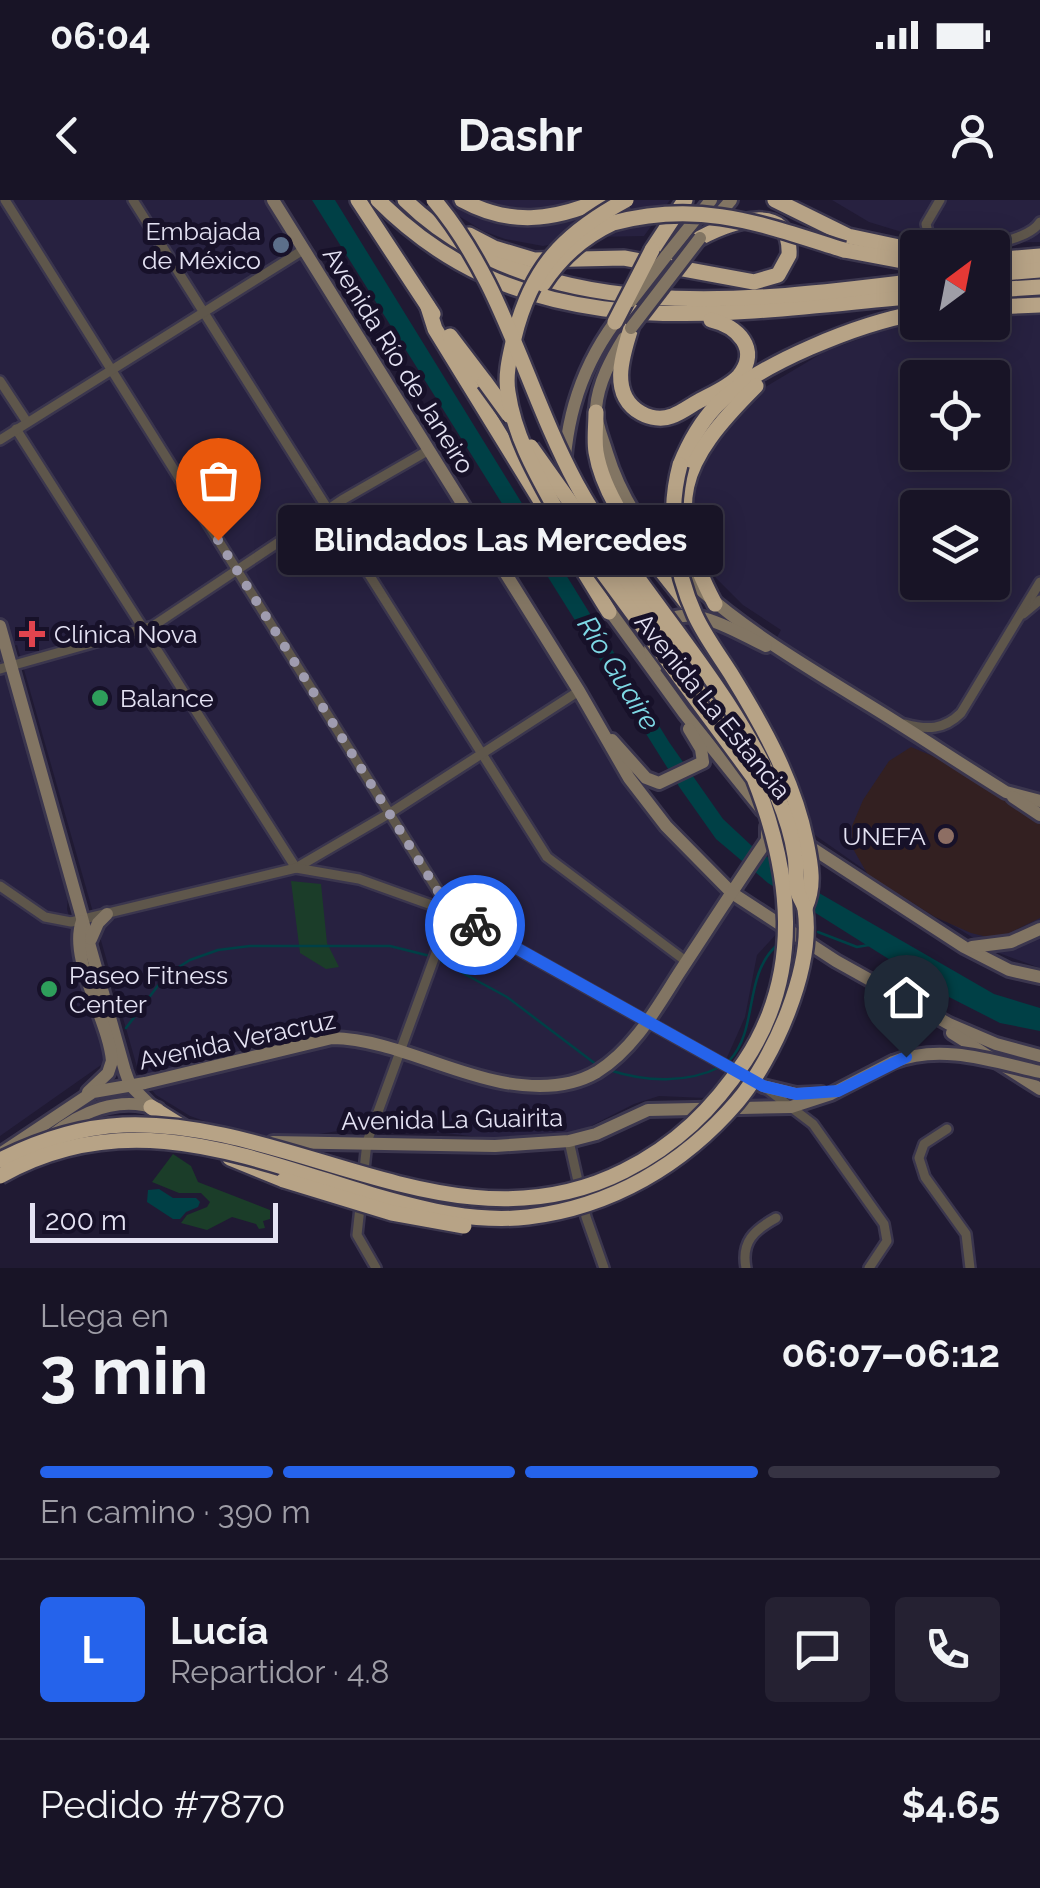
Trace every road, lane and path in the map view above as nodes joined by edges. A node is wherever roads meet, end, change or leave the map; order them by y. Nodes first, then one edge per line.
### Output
1 (5, 200) edge
2 (134, 200) edge
3 (272, 200) edge
4 (358, 200) edge
5 (378, 200) edge
6 (404, 200) edge
7 (416, 200) edge
8 (434, 200) edge
9 (462, 200) edge
10 (601, 200) edge
11 (626, 200) edge
12 (684, 200) edge
13 (711, 200) edge
14 (731, 200) edge
15 (775, 200) edge
16 (800, 200) edge
17 (940, 200) edge
18 (1040, 222) edge
19 (700, 238) junction
20 (878, 242) junction
21 (900, 247) edge
22 (303, 250) junction
23 (659, 253) junction
24 (1040, 256) edge
25 (1010, 258) edge
26 (900, 261) edge
27 (1040, 270) edge
28 (1010, 272) edge
29 (900, 283) edge
30 (1040, 286) edge
31 (1010, 288) edge
32 (900, 298) edge
33 (1040, 305) edge
34 (1010, 306) edge
35 (428, 307) junction
36 (204, 309) junction
37 (672, 316) junction
38 (900, 318) edge
39 (623, 325) junction
40 (773, 368) junction
41 (109, 369) junction
42 (0, 381) edge
43 (507, 386) junction
44 (596, 412) junction
45 (28, 422) junction
46 (16, 429) junction
47 (0, 440) edge
48 (429, 450) junction
49 (330, 509) junction
50 (238, 572) junction
51 (1040, 582) edge
52 (1040, 600) edge
53 (715, 604) junction
54 (609, 612) junction
55 (694, 614) junction
56 (1014, 622) junction
57 (0, 626) edge
58 (144, 629) junction
59 (796, 659) junction
60 (5, 667) edge
61 (580, 691) junction
62 (674, 698) junction
63 (684, 712) junction
64 (893, 720) junction
65 (606, 735) junction
66 (480, 753) junction
67 (754, 778) junction
68 (1006, 792) junction
69 (1040, 801) edge
70 (762, 810) junction
71 (390, 813) junction
72 (1040, 815) edge
73 (801, 841) junction
74 (770, 843) junction
75 (296, 868) junction
76 (0, 886) edge
77 (732, 893) junction
78 (805, 908) junction
79 (451, 912) junction
80 (106, 914) junction
81 (83, 918) junction
82 (1040, 929) edge
83 (90, 939) junction
84 (964, 947) junction
85 (687, 962) junction
86 (1040, 977) edge
87 (888, 990) junction
88 (648, 1021) junction
89 (401, 1053) junction
90 (1040, 1056) edge
91 (1040, 1072) edge
92 (130, 1085) junction
93 (763, 1086) junction
94 (1040, 1089) edge
95 (838, 1091) junction
96 (82, 1097) junction
97 (151, 1107) junction
98 (792, 1107) junction
99 (947, 1128) dead end
100 (199, 1138) junction
101 (569, 1141) junction
102 (367, 1142) junction
103 (0, 1157) edge
104 (30, 1158) junction
105 (0, 1178) edge
106 (776, 1218) dead end
107 (497, 1219) junction
108 (376, 1268) edge
109 (604, 1268) edge
110 (746, 1268) edge
111 (869, 1268) edge
112 (970, 1268) edge

1 - 41 street
2 - 36 street
3 - 22 street, Avenida Río de Janeiro
4 - 35 highway
5 - 37 highway
6 - 29 highway
7 - 19 highway
8 - 78 highway, bridge
9 - 10 highway
11 - 43 highway, bridge
12 - 23 highway
13 - 23 street
14 - 19 street
15 - 20 highway
16 - 20 highway
17 - 18 street
19 - 39 street, bridge
20 - 21 highway
22 - 36 street
22 - 48 street, Avenida Río de Janeiro
23 - 39 highway, bridge
24 - 25 highway
26 - 43 highway, bridge
27 - 28 highway
30 - 31 highway
32 - 37 highway
33 - 34 highway
35 - 54 highway
35 - 67 highway, bridge
36 - 41 street
36 - 49 street
37 - 39 highway
38 - 40 highway
39 - 44 street
39 - 54 street, Avenida La Estancia
40 - 53 highway
40 - 55 highway, bridge
41 - 45 street
41 - 50 street
42 - 45 street
43 - 67 highway, bridge
44 - 53 street
44 - 55 highway, bridge
45 - 46 street
46 - 47 street
46 - 58 street
48 - 49 street
48 - 61 street, Avenida Río de Janeiro
49 - 50 street
49 - 66 street
50 - 58 street
50 - 71 street
51 - 56 street
52 - 56 street
53 - 59 street
54 - 62 street, Avenida La Estancia
55 - 78 highway, bridge
56 - 64 street
57 - 60 street
58 - 60 street
58 - 75 street
59 - 62 street
59 - 64 street
60 - 81 street
61 - 65 street, Avenida Río de Janeiro
61 - 66 street
62 - 63 street, Avenida La Estancia
63 - 65 street
63 - 70 street, Avenida La Estancia
64 - 68 street
65 - 77 street, Avenida Río de Janeiro
66 - 71 street
66 - 85 street
67 - 103 highway, bridge
68 - 69 street
68 - 72 street
70 - 73 street, Avenida La Estancia
70 - 74 street
71 - 75 street
71 - 79 street
73 - 74 street
73 - 84 street, Avenida La Estancia
74 - 77 street
74 - 77 street
75 - 79 street
75 - 80 street
76 - 81 street
77 - 85 street, Avenida Veracruz
77 - 87 street, Avenida Río de Janeiro
78 - 107 highway, bridge
79 - 88 street
79 - 89 street
80 - 81 street
80 - 83 street
81 - 83 street
81 - 96 street
82 - 84 street
83 - 92 street
84 - 86 street, Avenida La Estancia
85 - 88 street, Avenida Veracruz
87 - 90 street, Avenida Río de Janeiro
87 - 94 street
88 - 89 street, Avenida Veracruz
88 - 93 street, bridge
89 - 92 street, Avenida Veracruz
89 - 102 street
91 - 95 street, Avenida La Guairita, bridge
92 - 96 street, Avenida Veracruz
92 - 97 street
93 - 95 street
93 - 98 street
95 - 98 street, Avenida La Guairita
96 - 103 street
97 - 100 highway
97 - 102 street, Avenida La Guairita
97 - 104 street
98 - 101 street, Avenida La Guairita
98 - 111 street
99 - 112 street
100 - 104 highway
100 - 107 highway, bridge
101 - 102 street, Avenida La Guairita
101 - 109 street
102 - 108 street
104 - 105 street
105 - 107 highway, bridge
106 - 110 street

